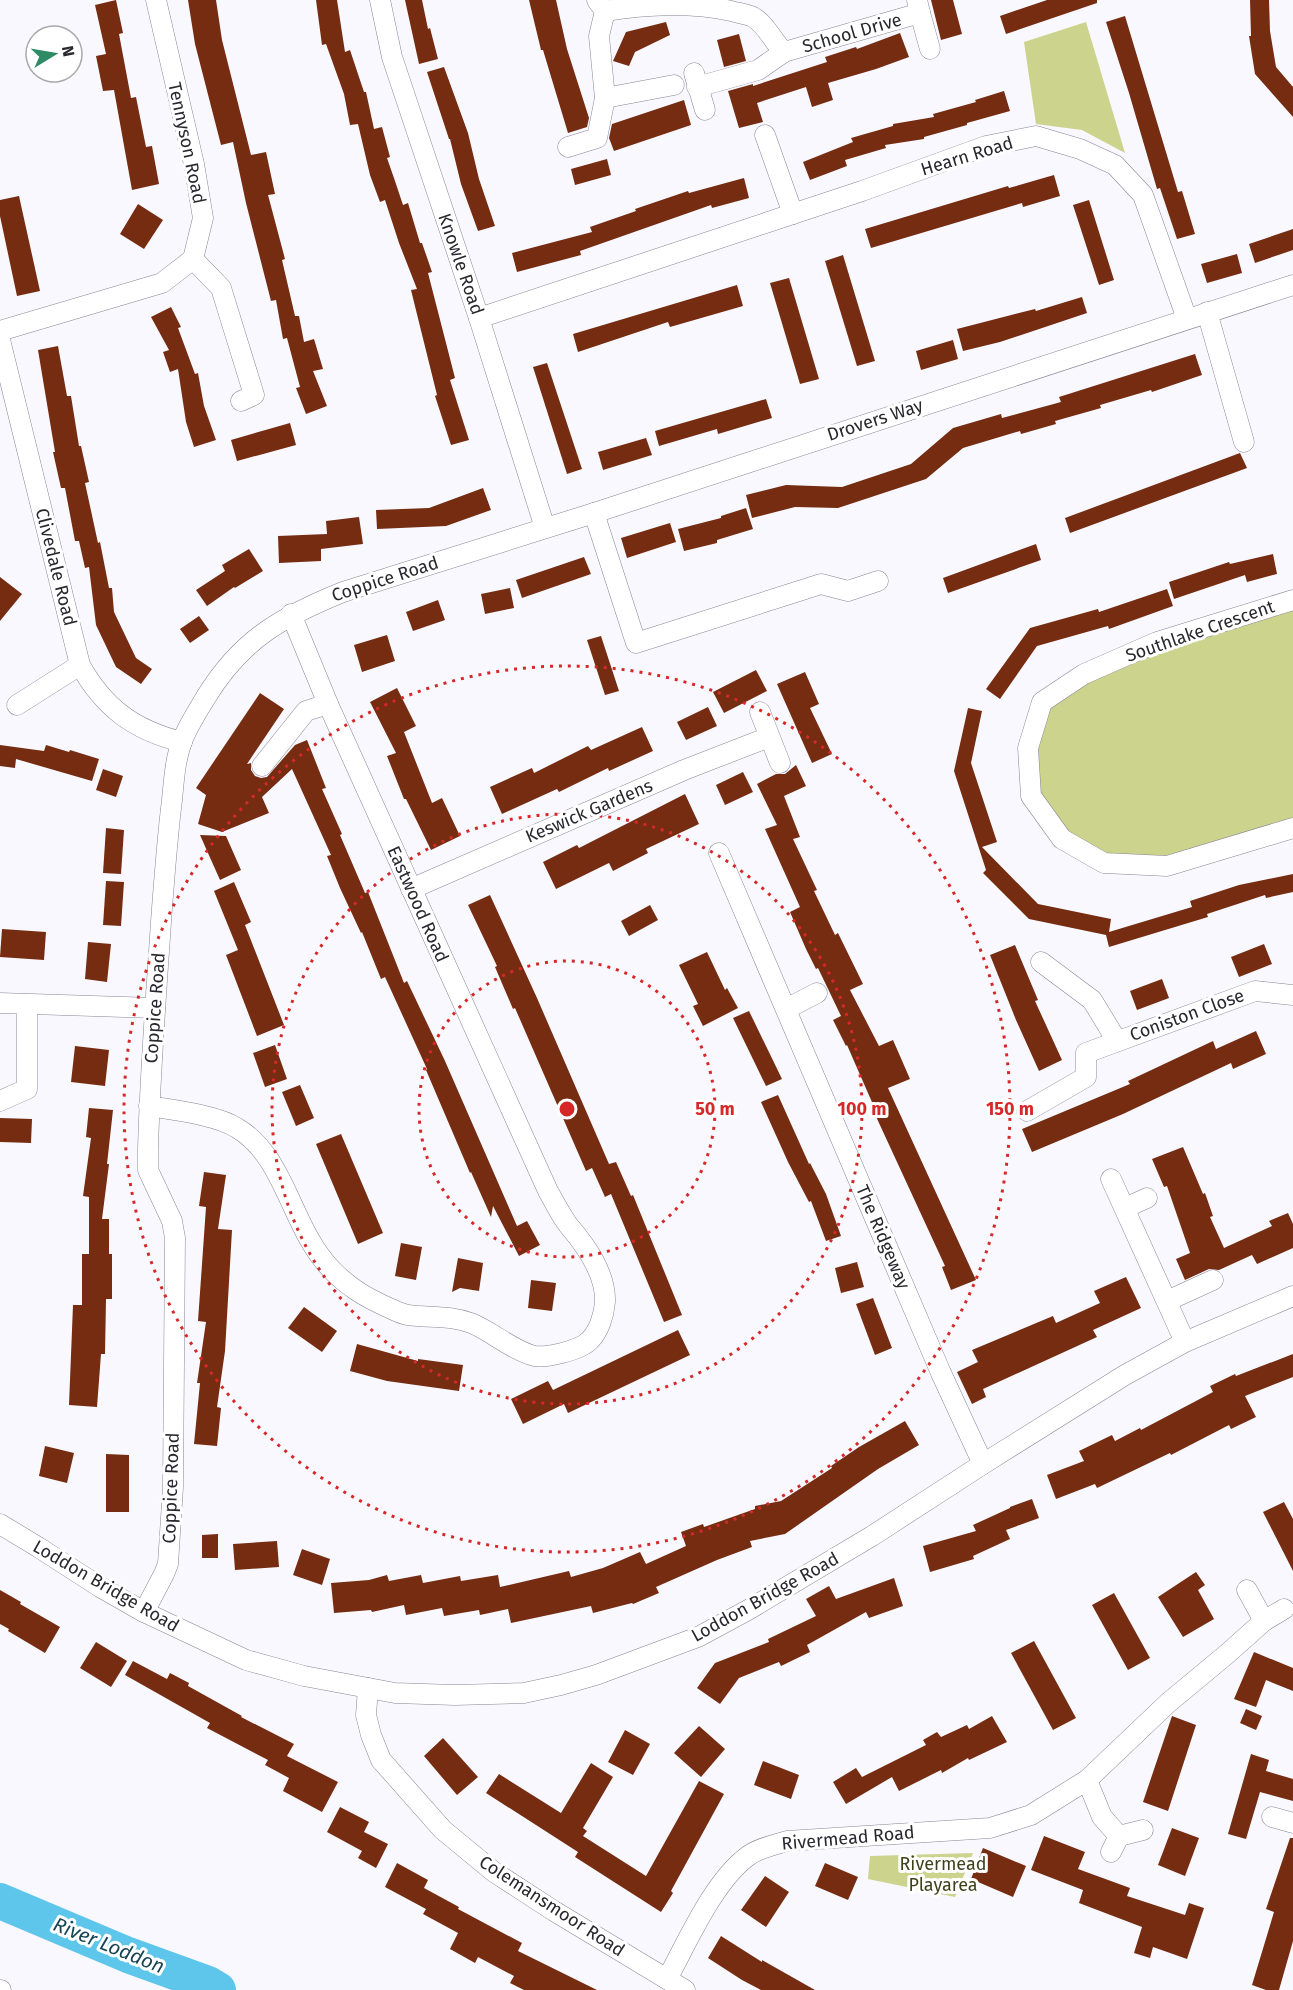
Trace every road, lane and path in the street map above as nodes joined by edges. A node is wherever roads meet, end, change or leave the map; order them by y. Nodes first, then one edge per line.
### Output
1 (156, 0) edge
2 (380, 0) edge
3 (601, 6) edge
4 (918, 7) edge
5 (930, 49) dead end
6 (784, 52) junction
7 (674, 85) dead end
8 (605, 98) junction
9 (705, 110) dead end
10 (765, 135) dead end
11 (568, 147) dead end
12 (793, 214) junction
13 (193, 259) junction
14 (1293, 285) edge
15 (1207, 312) junction
16 (479, 318) junction
17 (1187, 319) junction
18 (0, 331) edge
19 (0, 340) edge
20 (255, 396) dead end
21 (1244, 442) dead end
22 (594, 513) junction
23 (545, 528) junction
24 (457, 556) joint
25 (878, 581) dead end
26 (1293, 600) edge
27 (291, 614) junction
28 (80, 665) junction
29 (328, 704) junction
30 (17, 705) dead end
31 (760, 712) dead end
32 (769, 737) junction
33 (182, 742) junction
34 (780, 763) dead end
35 (262, 766) dead end
36 (1293, 828) edge
37 (719, 853) dead end
38 (411, 889) junction
39 (1041, 962) dead end
40 (817, 993) dead end
41 (1293, 995) edge
42 (0, 1003) edge
43 (27, 1005) junction
44 (155, 1008) junction
45 (786, 1009) junction
46 (1117, 1041) junction
47 (0, 1101) edge
48 (149, 1106) junction
49 (1027, 1111) dead end
50 (1111, 1179) dead end
51 (1147, 1198) dead end
52 (1125, 1208) junction
53 (1213, 1280) dead end
54 (1293, 1296) edge
55 (1167, 1301) junction
56 (1185, 1342) junction
57 (983, 1464) junction
58 (0, 1524) edge
59 (1247, 1590) dead end
60 (1284, 1609) dead end
61 (144, 1612) junction
62 (1264, 1621) junction
63 (368, 1688) junction
64 (1087, 1780) junction
65 (1272, 1818) dead end
66 (1293, 1823) edge
67 (1143, 1830) dead end
68 (667, 1979) junction
69 (685, 1990) edge

1 - 13 street, Tennyson Road
2 - 16 street, Knowle Road
3 - 6 street, School Drive
3 - 8 street, School Drive
4 - 5 street, School Drive
4 - 6 street, School Drive
6 - 9 street, School Drive
7 - 8 street
8 - 11 street, School Drive
10 - 12 street
12 - 16 street, Hearn Road
12 - 17 street, Hearn Road
13 - 18 street
13 - 20 street
14 - 15 street, Drovers Way
15 - 17 street, Drovers Way
15 - 21 street
16 - 23 street, Knowle Road
17 - 22 street, Drovers Way
19 - 28 street, Clivedale Road
22 - 23 street, Drovers Way
22 - 25 street
23 - 24 street, Drovers Way
24 - 27 street, Coppice Road
26 - 36 street, Southlake Crescent
27 - 29 street, Eastwood Road
27 - 33 street, Coppice Road
28 - 30 street
28 - 33 street, Clivedale Road
29 - 35 street
29 - 38 street, Eastwood Road
31 - 32 street
32 - 34 street
32 - 38 street, Keswick Gardens
33 - 44 street, Coppice Road
37 - 45 street, The Ridgeway
38 - 48 street, Eastwood Road
39 - 46 street, Coniston Close
40 - 45 street
41 - 46 street, Coniston Close
42 - 43 street
43 - 44 street
43 - 47 street
44 - 48 street, Coppice Road
45 - 57 street, The Ridgeway
46 - 49 street, Coniston Close
48 - 61 street, Coppice Road
50 - 52 street
51 - 52 street
52 - 55 street
53 - 55 street
54 - 56 street, Loddon Bridge Road
55 - 56 street
56 - 57 street, Loddon Bridge Road
57 - 63 street, Loddon Bridge Road
58 - 61 street, Loddon Bridge Road
59 - 62 street
60 - 62 street, Rivermead Road
61 - 63 street, Loddon Bridge Road
62 - 64 street, Rivermead Road
63 - 68 street, Colemansmoor Road
64 - 67 street
64 - 68 street, Rivermead Road
65 - 66 street
68 - 69 street, Colemansmoor Road

